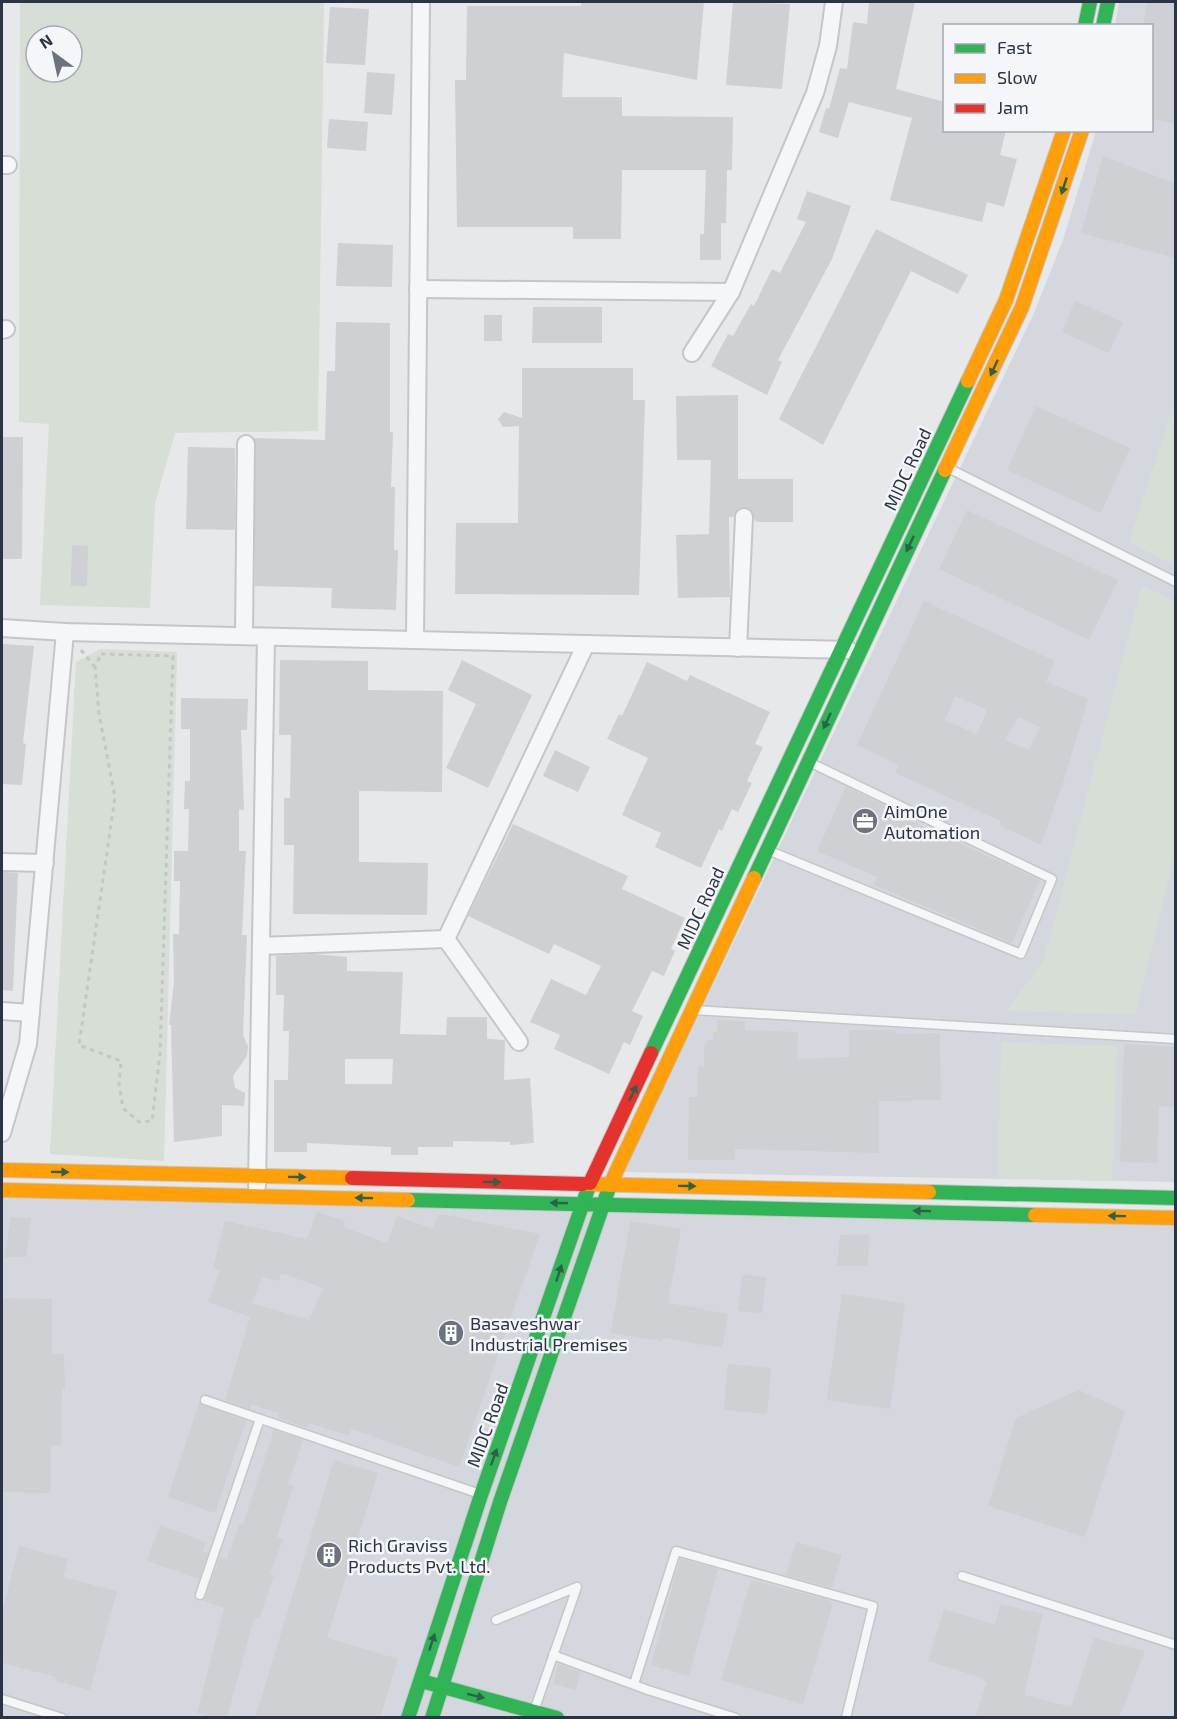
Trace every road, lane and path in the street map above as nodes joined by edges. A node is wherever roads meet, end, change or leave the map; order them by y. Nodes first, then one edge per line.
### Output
1 (421, 2) edge
2 (834, 2) edge
3 (1090, 2) edge
4 (1108, 2) edge
5 (1085, 24) edge
6 (1103, 24) edge
7 (1063, 132) edge
8 (1081, 132) edge
9 (418, 289) junction
10 (731, 292) junction
11 (692, 353) dead end
12 (246, 444) dead end
13 (931, 460) junction
14 (946, 468) junction
15 (744, 517) dead end
16 (1176, 582) edge
17 (2, 628) edge
18 (65, 632) junction
19 (244, 636) junction
20 (266, 637) junction
21 (415, 640) junction
22 (586, 644) junction
23 (738, 648) junction
24 (841, 650) junction
25 (860, 651) junction
26 (101, 654) joint
27 (808, 762) junction
28 (768, 850) junction
29 (2, 862) edge
30 (45, 863) junction
31 (446, 939) junction
32 (261, 946) junction
33 (694, 1010) junction
34 (2, 1011) edge
35 (31, 1013) junction
36 (1176, 1039) edge
37 (519, 1042) dead end
38 (2, 1133) edge
39 (2, 1170) edge
40 (257, 1176) junction
41 (589, 1184) junction
42 (610, 1184) junction
43 (2, 1190) edge
44 (257, 1196) junction
45 (1176, 1198) edge
46 (582, 1203) junction
47 (603, 1204) junction
48 (1176, 1218) edge
49 (549, 1301) junction
50 (567, 1307) junction
51 (205, 1400) dead end
52 (260, 1419) junction
53 (481, 1495) junction
54 (500, 1502) junction
55 (962, 1576) dead end
56 (200, 1595) dead end
57 (496, 1620) dead end
58 (1176, 1645) edge
59 (553, 1655) junction
60 (420, 1680) junction
61 (633, 1684) junction
62 (440, 1687) junction
63 (2, 1699) edge
64 (534, 1711) junction
65 (410, 1712) edge
66 (433, 1715) edge
67 (62, 1718) edge
68 (450, 1718) edge
69 (557, 1718) edge
70 (736, 1718) edge
71 (846, 1718) edge

1 - 9 street
2 - 10 street
3 - 5 main road
4 - 6 main road
7 - 13 main road, MIDC Road
8 -> 14 main road, MIDC Road
9 - 10 street
9 - 21 street
10 - 11 street
12 - 19 street
13 - 14 lane
13 - 24 main road, MIDC Road
14 - 16 lane
14 -> 25 main road, MIDC Road
15 - 23 street
17 - 18 street
18 - 19 street
18 - 30 street
19 - 20 street
20 - 21 street
20 - 32 street
21 - 22 street
22 - 23 street
22 - 31 street
23 - 24 street
24 - 25 street
41 -> 24 main road, MIDC Road
25 -> 27 main road, MIDC Road
26 - 26 path
27 - 28 main road, MIDC Road
27 - 28 lane
28 - 33 main road, MIDC Road
29 - 30 street
30 - 35 street
31 - 32 street
31 - 37 street
32 - 40 street
33 - 36 lane
33 - 42 main road, MIDC Road
34 - 35 street
35 - 38 street
39 -> 40 main road
40 -> 41 main road
40 - 44 street
41 - 42 main road
41 - 46 main road, MIDC Road
42 -> 45 main road
42 - 47 main road, MIDC Road
43 - 44 main road
46 -> 44 main road
46 - 47 main road
49 -> 46 main road, MIDC Road
48 -> 47 main road
47 - 50 main road, MIDC Road
49 - 50 main road
53 -> 49 main road, MIDC Road
50 - 54 main road, MIDC Road
51 - 52 lane
52 - 53 lane
52 - 56 lane
53 - 54 lane
60 -> 53 main road, MIDC Road
54 - 62 main road, MIDC Road
55 - 58 lane
57 - 59 lane
59 - 61 lane
59 - 64 lane
60 - 62 main road
60 - 65 main road, MIDC Road
61 - 70 lane
61 - 71 lane
62 -> 64 main road
62 - 66 main road, MIDC Road
63 - 67 lane
64 - 69 main road
65 - 66 main road
66 - 68 main road

